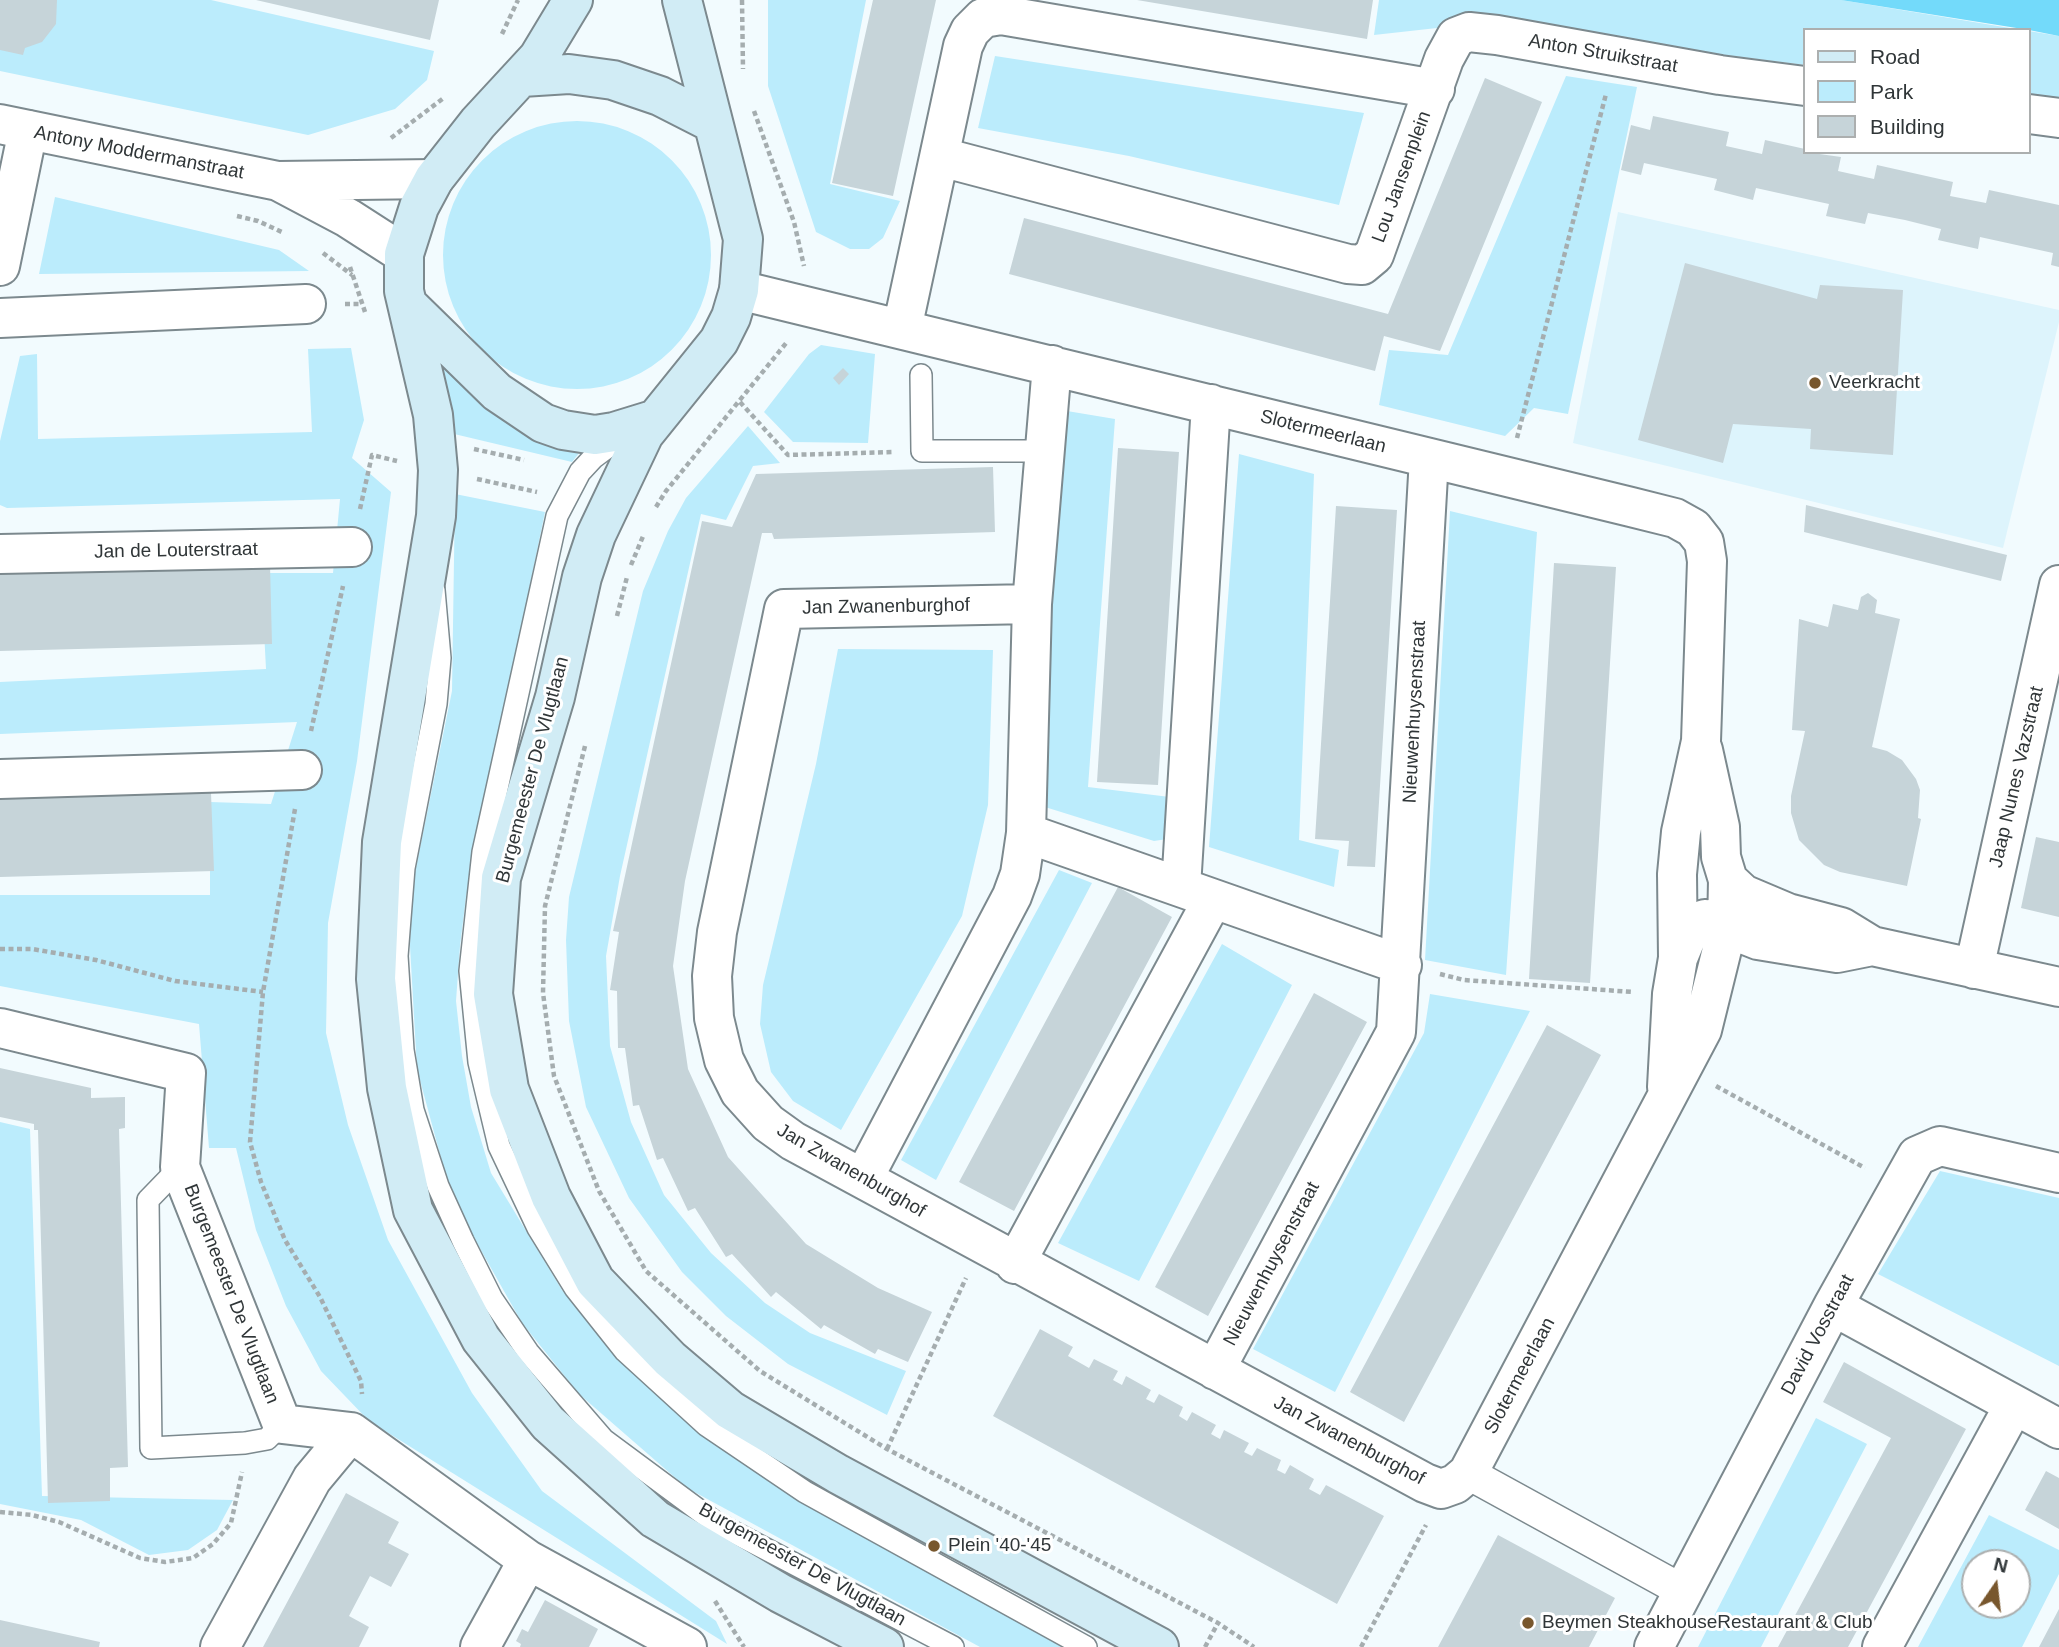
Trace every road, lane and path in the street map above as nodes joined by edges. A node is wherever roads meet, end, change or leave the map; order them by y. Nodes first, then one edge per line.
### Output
1 (573, 0) edge
2 (682, 0) edge
3 (742, 0) edge
4 (1615, 56) junction
5 (522, 77) junction
6 (743, 80) dead end
7 (1804, 86) edge
8 (1435, 89) junction
9 (752, 106) dead end
10 (2031, 114) edge
11 (2059, 118) edge
12 (713, 123) junction
13 (14, 127) edge
14 (941, 158) junction
15 (434, 179) junction
16 (278, 181) junction
17 (258, 221) dead end
18 (290, 235) dead end
19 (321, 252) dead end
20 (404, 254) junction
21 (0, 266) edge
22 (353, 276) dead end
23 (739, 290) junction
24 (407, 303) junction
25 (306, 304) dead end
26 (801, 304) junction
27 (0, 317) edge
28 (902, 329) junction
29 (1052, 365) junction
30 (921, 375) dead end
31 (740, 402) junction
32 (1211, 404) junction
33 (653, 420) junction
34 (1045, 451) junction
35 (398, 452) dead end
36 (922, 452) junction
37 (1429, 458) junction
38 (399, 461) junction
39 (438, 470) junction
40 (398, 474) dead end
41 (1507, 478) junction
42 (666, 491) dead end
43 (565, 498) junction
44 (352, 547) junction
45 (0, 554) edge
46 (429, 557) junction
47 (2059, 585) edge
48 (1032, 604) junction
49 (302, 770) junction
50 (0, 779) edge
51 (1026, 833) junction
52 (1197, 893) junction
53 (1718, 903) junction
54 (0, 949) edge
55 (1402, 965) junction
56 (1974, 969) junction
57 (1675, 976) junction
58 (2059, 987) edge
59 (262, 992) junction
60 (0, 1028) edge
61 (1675, 1080) junction
62 (180, 1167) junction
63 (2059, 1173) edge
64 (863, 1179) junction
65 (1900, 1186) junction
66 (981, 1245) junction
67 (1015, 1264) junction
68 (1833, 1307) junction
69 (1215, 1370) junction
70 (2014, 1405) junction
71 (282, 1424) junction
72 (2059, 1429) edge
73 (351, 1432) junction
74 (245, 1443) junction
75 (887, 1449) dead end
76 (1454, 1481) junction
77 (0, 1512) edge
78 (528, 1560) junction
79 (1683, 1591) junction
80 (711, 1595) dead end
81 (220, 1647) edge
82 (480, 1647) edge
83 (687, 1647) edge
84 (744, 1647) edge
85 (884, 1647) edge
86 (953, 1647) edge
87 (1086, 1647) edge
88 (1159, 1647) edge
89 (1205, 1647) edge
90 (1254, 1647) edge
91 (1361, 1647) edge
92 (1654, 1647) edge
93 (1882, 1647) edge

1 - 5 main road, Burgemeester De Vlugtlaan
2 - 12 main road, Burgemeester De Vlugtlaan
3 - 6 path
4 - 7 street, Anton Struikstraat
4 - 8 street, Anton Struikstraat
4 - 41 path
5 - 12 main road
5 - 15 main road, Burgemeester De Vlugtlaan
8 - 14 street, Lou Jansenplein
8 - 14 street, Lou Jansenplein
9 - 26 path
10 - 11 street
12 - 23 main road, Burgemeester De Vlugtlaan
13 - 16 street, Antony Moddermanstraat
13 - 21 street
14 - 28 street, Lou Jansenplein
15 - 16 street, Antony Moddermanstraat
15 - 20 main road, Burgemeester De Vlugtlaan
16 - 20 street, Antony Moddermanstraat
17 - 18 path
19 - 22 path
20 - 24 main road, Burgemeester De Vlugtlaan
23 - 26 street, Slotermeerlaan
23 - 33 main road, Burgemeester De Vlugtlaan
24 - 33 main road
24 - 39 main road, Burgemeester De Vlugtlaan
25 - 27 street
26 - 28 street, Slotermeerlaan
26 - 31 path
28 - 29 street, Slotermeerlaan
29 - 32 street, Slotermeerlaan
29 - 34 street
30 - 36 lane
31 - 36 path
31 - 42 path
32 - 37 street, Slotermeerlaan
32 - 52 street
33 - 43 lane, Burgemeester De Vlugtlaan
33 - 88 main road, Burgemeester De Vlugtlaan
34 - 36 lane
34 - 48 street
35 - 38 path
37 - 41 street, Slotermeerlaan
37 - 55 street, Nieuwenhuysenstraat
38 - 40 path
38 - 44 path
39 - 43 path
39 - 46 main road, Burgemeester De Vlugtlaan
41 - 53 street, Slotermeerlaan
43 - 87 lane, Burgemeester De Vlugtlaan
44 - 45 street, Jan de Louterstraat
44 - 49 path
46 - 85 main road, Burgemeester De Vlugtlaan
46 - 86 lane, Burgemeester De Vlugtlaan
47 - 56 street, Jaap Nunes Vazstraat
48 - 51 street
48 - 64 street, Jan Zwanenburghof
49 - 50 street
49 - 59 path
51 - 52 street
51 - 64 street
52 - 55 street
52 - 67 street
53 - 56 street
53 - 57 street, Slotermeerlaan
53 - 61 street, Slotermeerlaan
54 - 59 path
55 - 57 path
55 - 69 street, Nieuwenhuysenstraat
56 - 58 street
57 - 61 street, Slotermeerlaan
59 - 73 path
60 - 62 street, Burgemeester De Vlugtlaan
61 - 65 path
61 - 76 street, Slotermeerlaan
62 - 71 street, Burgemeester De Vlugtlaan
62 - 74 lane
63 - 65 street, David Vosstraat
64 - 66 street, Jan Zwanenburghof
65 - 68 street, David Vosstraat
66 - 67 street, Jan Zwanenburghof
66 - 75 path
67 - 69 street, Jan Zwanenburghof
68 - 70 street
68 - 79 street, David Vosstraat
69 - 76 street, Jan Zwanenburghof
70 - 72 street
70 - 93 street
71 - 73 street, Burgemeester De Vlugtlaan
71 - 74 lane
73 - 78 street, Burgemeester De Vlugtlaan
73 - 81 street
74 - 77 path
76 - 79 street
76 - 91 path
78 - 82 street
78 - 83 street, Burgemeester De Vlugtlaan
79 - 92 street, David Vosstraat
80 - 84 path
89 - 90 path

